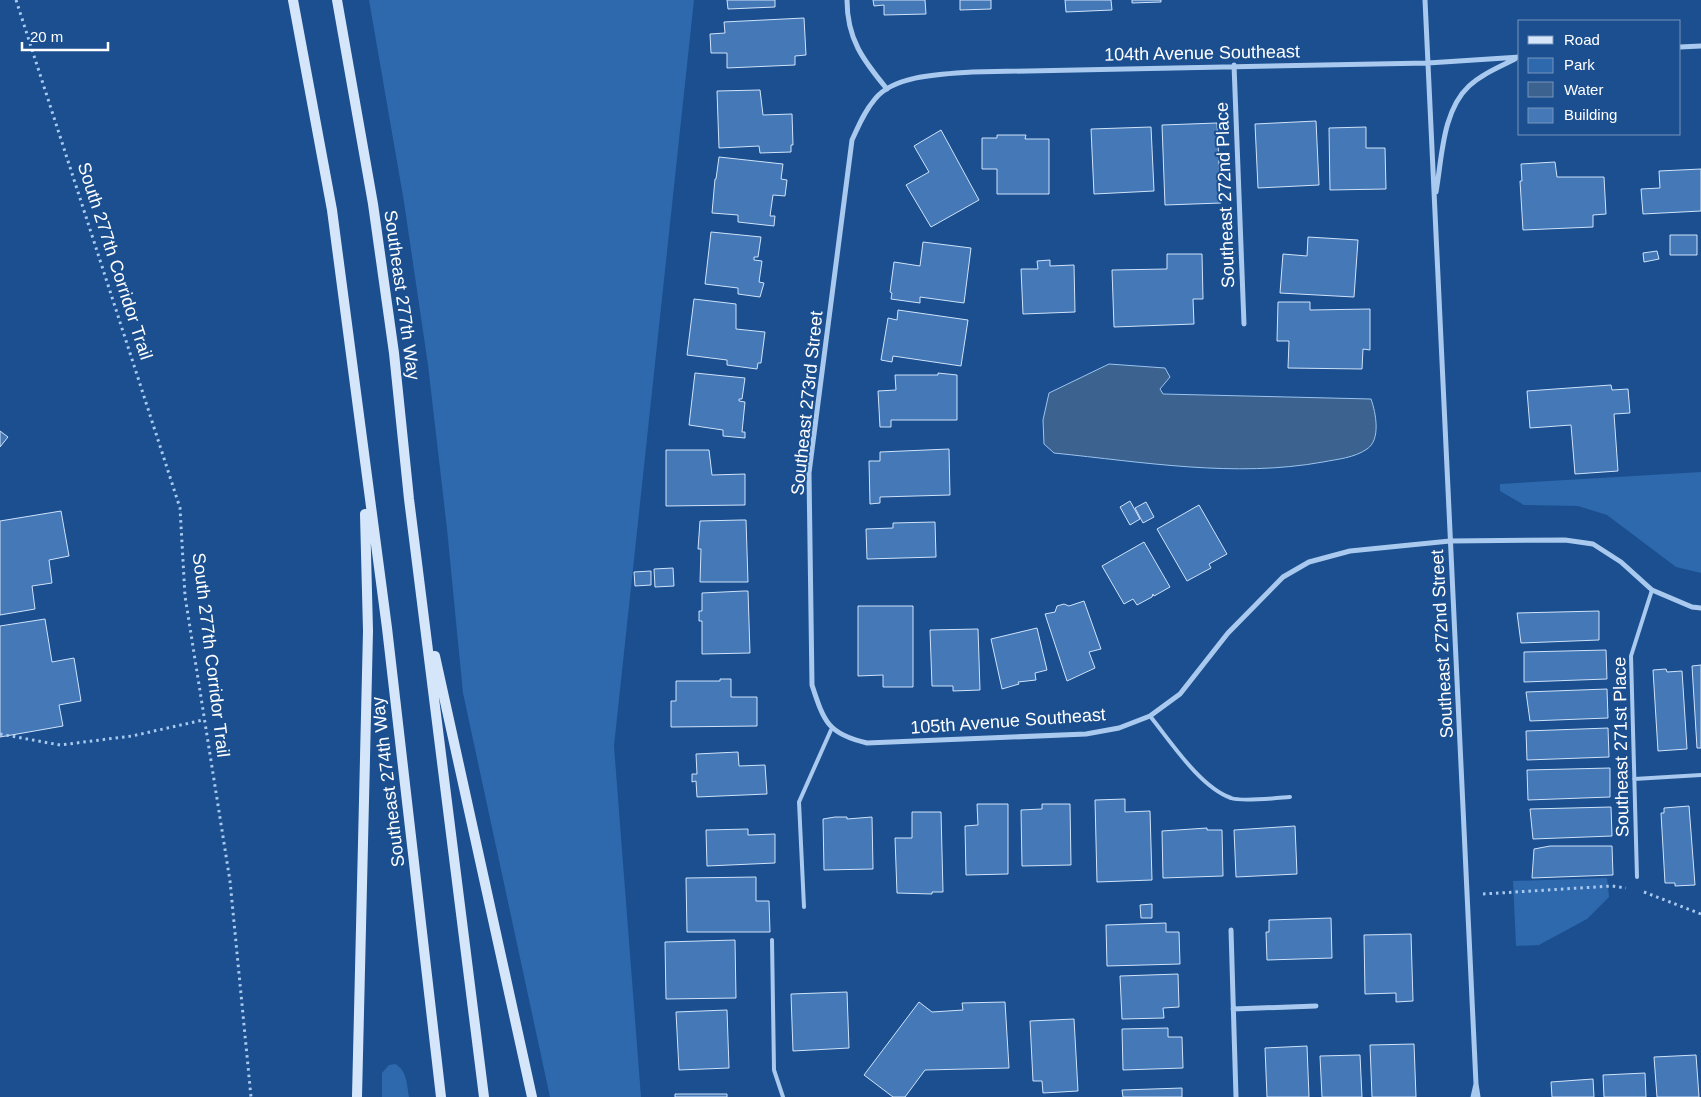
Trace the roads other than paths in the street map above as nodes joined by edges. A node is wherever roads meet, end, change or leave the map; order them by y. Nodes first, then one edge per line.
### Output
1 (292, 0) edge
2 (337, 0) edge
3 (847, 0) edge
4 (1425, 0) edge
5 (1701, 46) edge
6 (1681, 47) edge
7 (1518, 57) edge
8 (1518, 58) edge
9 (1428, 63) junction
10 (1234, 65) junction
11 (888, 89) junction
12 (1435, 202) junction
13 (1244, 324) dead end
14 (364, 463) junction
15 (1450, 541) junction
16 (1652, 590) junction
17 (421, 596) junction
18 (1701, 608) edge
19 (1150, 716) junction
20 (831, 730) junction
21 (1701, 775) edge
22 (1634, 779) junction
23 (1290, 798) dead end
24 (1637, 877) dead end
25 (804, 907) dead end
26 (1231, 930) dead end
27 (772, 940) dead end
28 (1316, 1006) dead end
29 (1233, 1009) junction
30 (1476, 1084) junction
31 (357, 1097) edge
32 (441, 1097) edge
33 (484, 1097) edge
34 (532, 1097) edge
35 (783, 1097) edge
36 (1236, 1097) edge
37 (1473, 1097) edge
38 (1478, 1097) edge

1 - 14 main road
2 - 17 main road, Southeast 277th Way
3 - 11 street
4 - 9 street, Southeast 272nd Street
5 - 6 street
7 - 9 street, 104th Avenue Southeast
8 - 12 street, Southeast 272nd Street
9 - 10 street, 104th Avenue Southeast
9 - 12 street, Southeast 272nd Street
10 - 11 street, 104th Avenue Southeast
10 - 13 street, Southeast 272nd Place
11 - 20 street, Southeast 273rd Street
12 - 15 street, Southeast 272nd Street
14 - 31 main road
14 - 32 main road, Southeast 274th Way
15 - 16 street, 105th Avenue Southeast
15 - 19 street, 105th Avenue Southeast
15 - 30 street, Southeast 272nd Street
16 - 18 street, 105th Avenue Southeast
16 - 22 lane, Southeast 271st Place
17 - 33 main road
17 - 34 main road
19 - 20 street, 105th Avenue Southeast
19 - 23 lane
20 - 25 lane
21 - 22 lane
22 - 24 lane, Southeast 271st Place
26 - 29 street
27 - 35 lane
28 - 29 street
29 - 36 street
30 - 37 street, Southeast 272nd Street
30 - 38 street, Southeast 272nd Street

